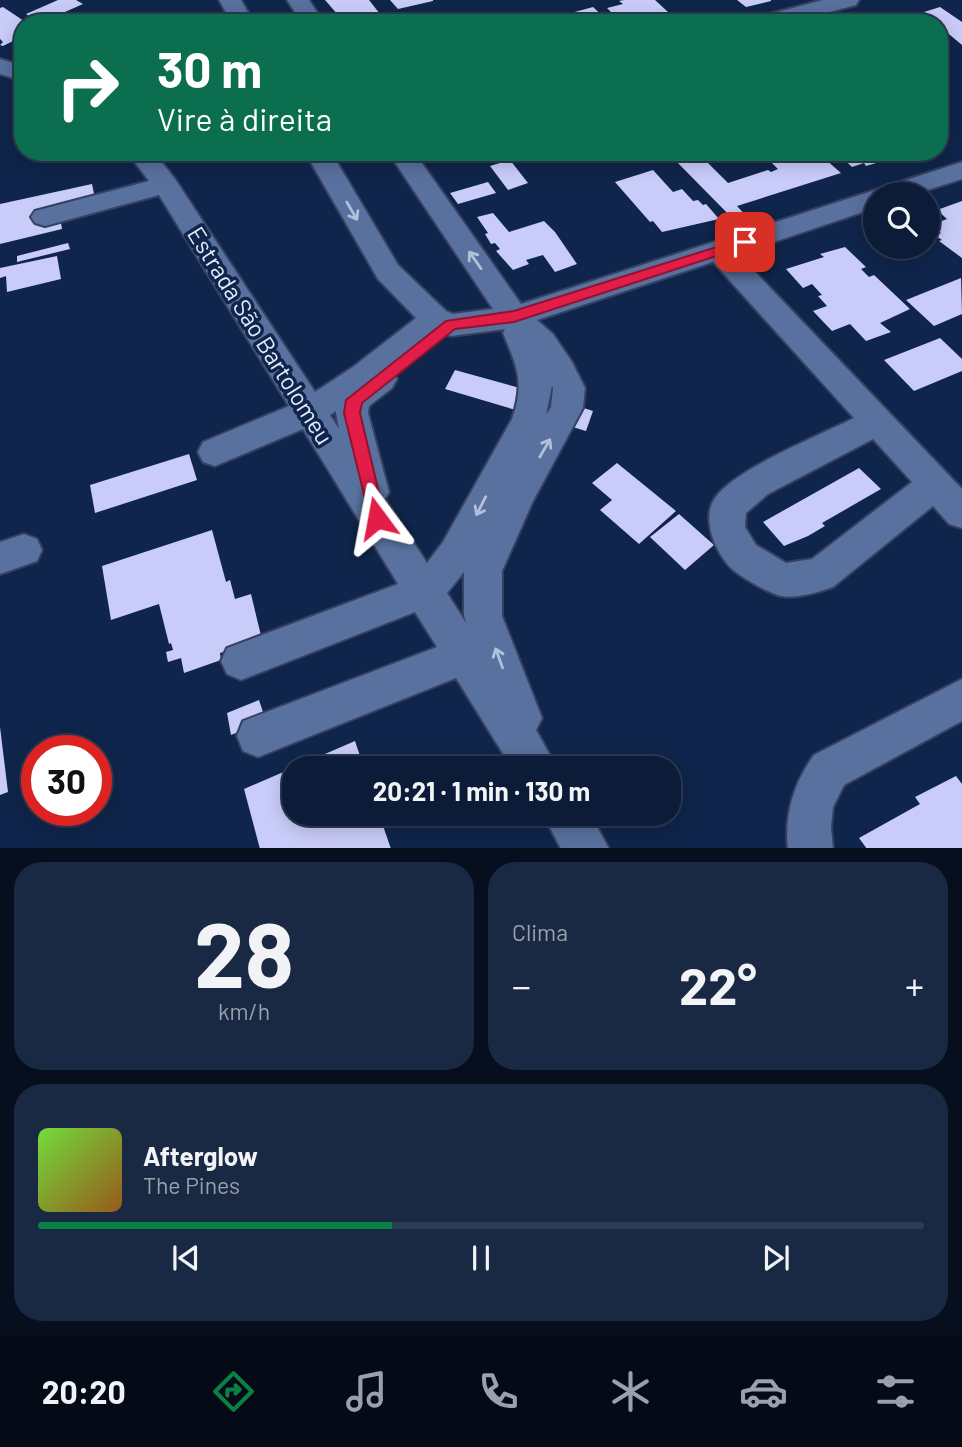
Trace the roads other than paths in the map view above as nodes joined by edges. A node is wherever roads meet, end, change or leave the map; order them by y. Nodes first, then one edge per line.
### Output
1 (848, 0) edge
2 (796, 14) edge
3 (147, 161) edge
4 (323, 161) edge
5 (407, 161) edge
6 (962, 170) edge
7 (925, 182) edge
8 (166, 185) junction
9 (863, 203) edge
10 (45, 217) dead end
11 (719, 251) junction
12 (514, 317) junction
13 (443, 322) junction
14 (309, 412) junction
15 (877, 422) junction
16 (215, 452) dead end
17 (935, 484) junction
18 (962, 513) edge
19 (377, 518) junction
20 (424, 592) junction
21 (464, 656) junction
22 (241, 661) dead end
23 (962, 699) edge
24 (258, 736) dead end
25 (529, 756) edge
26 (533, 756) edge
27 (573, 826) edge
28 (586, 848) edge
29 (811, 848) edge

1 - 2 street
3 - 8 street, Estrada São Bartolomeu
4 -> 13 street
12 -> 5 street
6 - 7 street
8 - 10 street
8 - 14 street, Estrada São Bartolomeu
9 - 11 street
11 - 12 street
11 - 15 street
12 - 13 street
12 -> 20 street
26 -> 12 street
13 - 14 street
13 - 19 street
14 - 16 street
14 - 19 street, Estrada São Bartolomeu
15 - 17 street
15 - 17 street
17 - 18 street
19 - 20 street, Estrada São Bartolomeu
20 - 21 street, Estrada São Bartolomeu
20 - 22 street
21 - 24 street
21 - 25 street, Estrada São Bartolomeu
23 - 29 street
27 - 28 street

